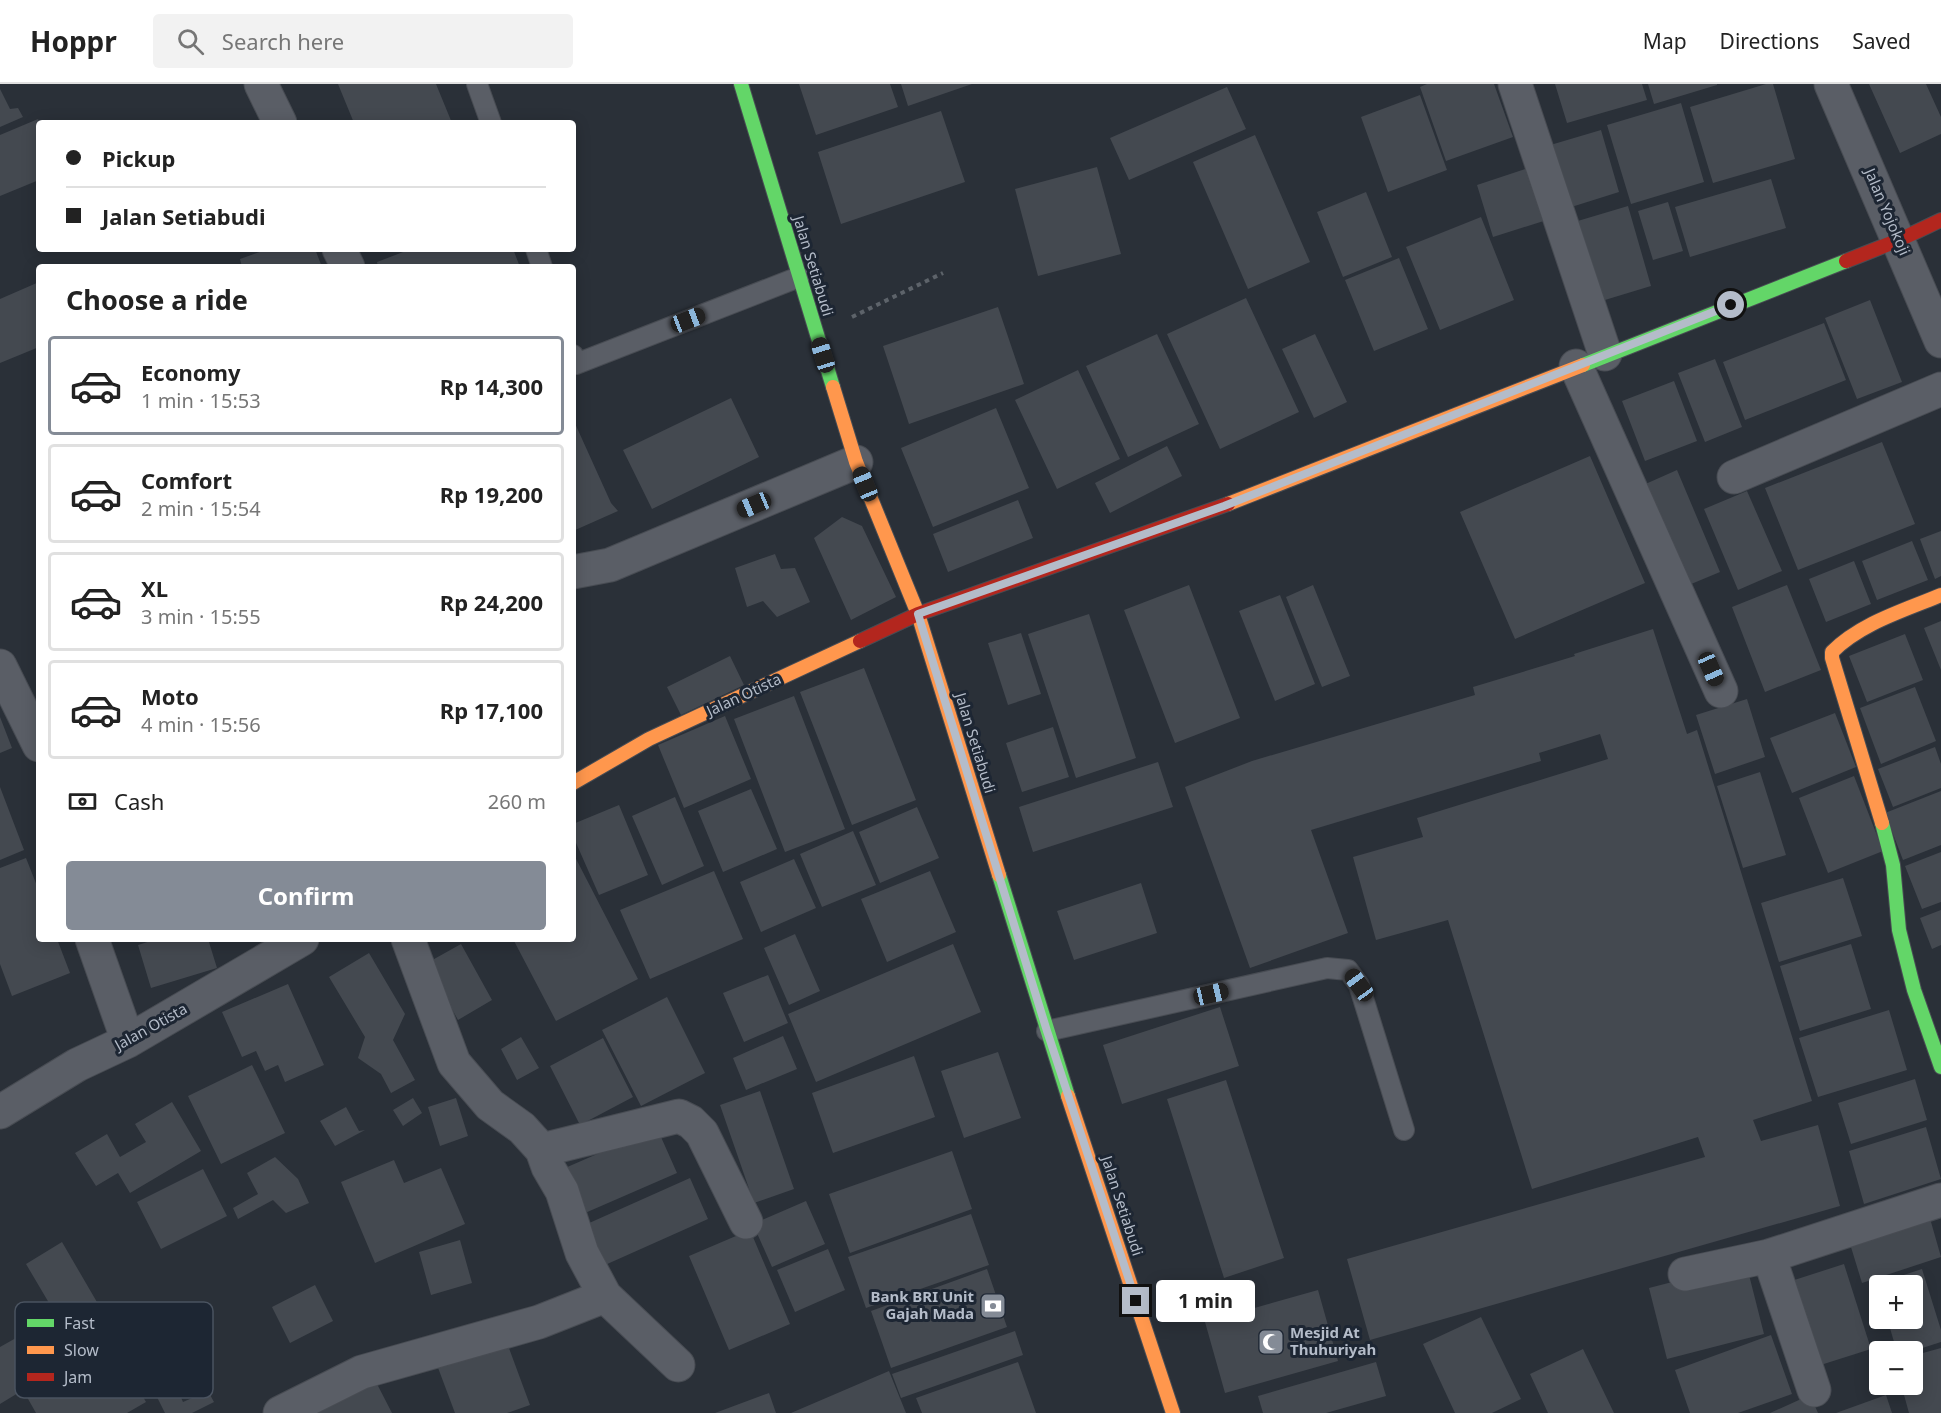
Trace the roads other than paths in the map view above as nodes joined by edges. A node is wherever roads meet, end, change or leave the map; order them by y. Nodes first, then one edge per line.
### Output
1 (261, 84) edge
2 (477, 84) edge
3 (741, 84) edge
4 (1515, 84) edge
5 (1831, 84) edge
6 (279, 120) edge
7 (490, 120) edge
8 (1941, 220) edge
9 (1899, 240) junction
10 (799, 277) junction
11 (1941, 341) edge
12 (1591, 360) junction
13 (576, 364) edge
14 (1941, 388) edge
15 (856, 462) junction
16 (1734, 477) dead end
17 (576, 571) edge
18 (1941, 595) edge
19 (918, 614) junction
20 (0, 666) edge
21 (1721, 691) dead end
22 (36, 739) edge
23 (576, 781) edge
24 (93, 942) edge
25 (297, 942) edge
26 (409, 942) edge
27 (1047, 1031) junction
28 (128, 1041) junction
29 (1941, 1067) edge
30 (0, 1112) edge
31 (1404, 1130) dead end
32 (542, 1150) junction
33 (1941, 1200) edge
34 (746, 1222) dead end
35 (1769, 1256) junction
36 (1685, 1274) dead end
37 (606, 1296) junction
38 (678, 1365) dead end
39 (1814, 1390) dead end
40 (280, 1413) edge
41 (1173, 1413) edge

1 - 6 street
2 - 7 lane
3 - 10 street, Jalan Setiabudi
4 - 12 street
5 - 9 street, Jalan Yojokoji
8 - 9 street, Jalan Otista
9 - 11 street, Jalan Yojokoji
9 - 12 street, Jalan Otista
10 - 13 lane
10 - 15 street, Jalan Setiabudi
12 - 19 street, Jalan Otista
12 - 21 street
14 - 16 street
15 - 17 street
15 - 19 street, Jalan Setiabudi
18 - 29 street
19 - 23 street, Jalan Otista
19 - 27 street, Jalan Setiabudi
20 - 22 street
24 - 28 street
25 - 28 street, Jalan Otista
26 - 32 street
27 - 31 lane
27 - 41 street, Jalan Setiabudi
28 - 30 street, Jalan Otista
32 - 34 street
32 - 37 street
33 - 35 street
35 - 36 street
35 - 39 street
37 - 38 street
37 - 40 street

